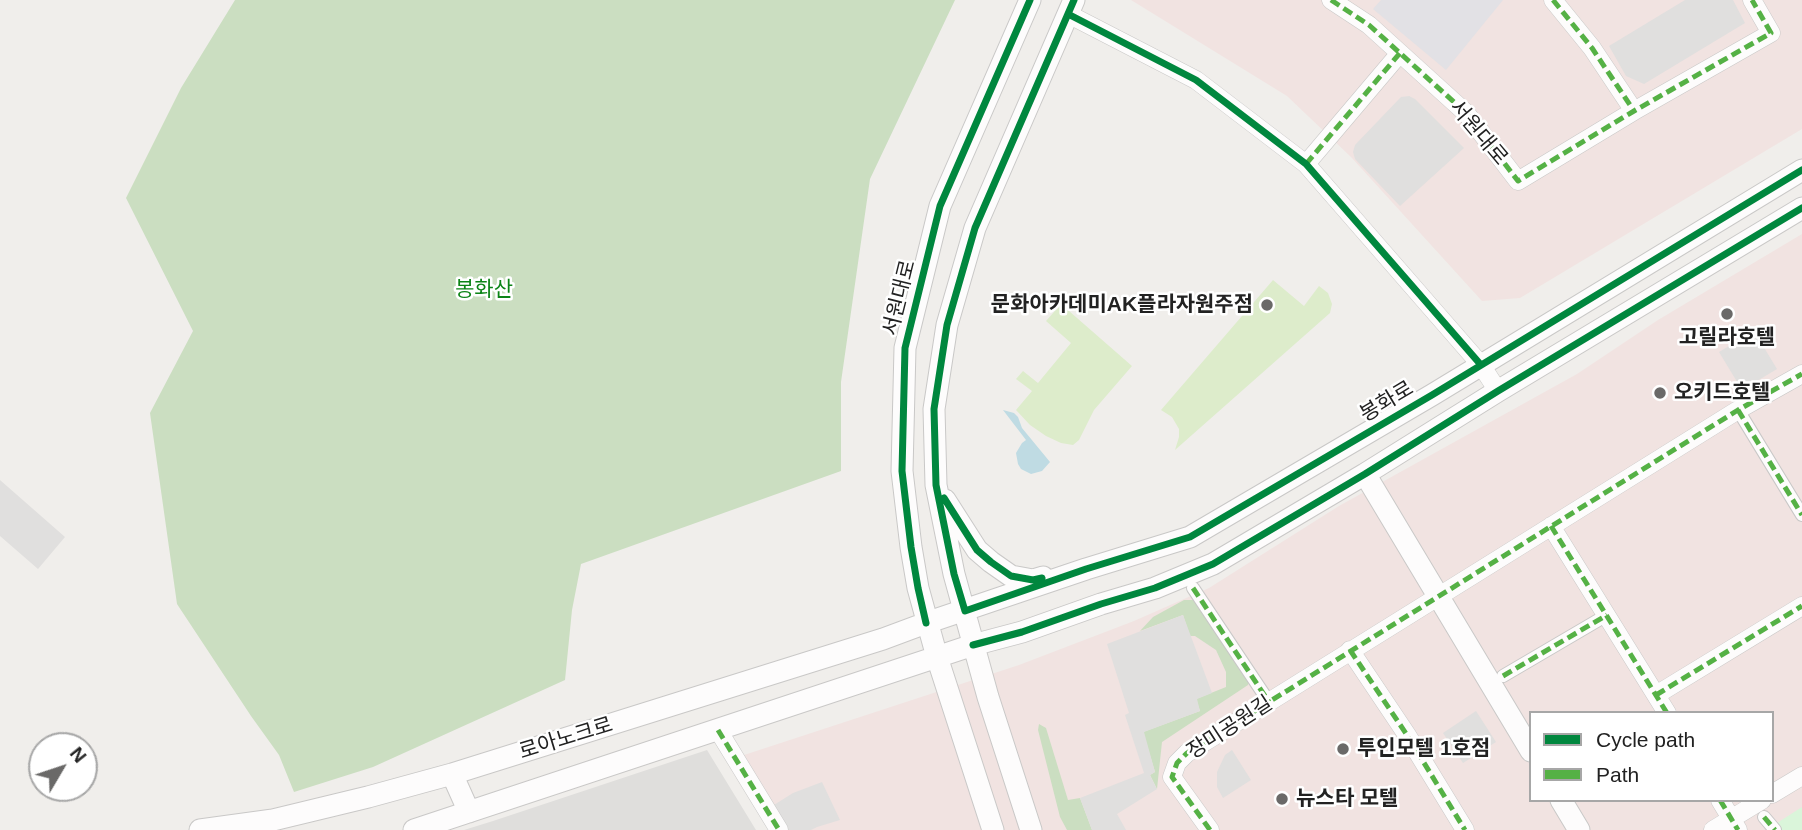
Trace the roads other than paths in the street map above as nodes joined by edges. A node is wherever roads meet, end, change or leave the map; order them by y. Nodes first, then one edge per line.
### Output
1 (1030, 0) edge
2 (1331, 0) edge
3 (1553, 0) edge
4 (1752, 0) edge
5 (1071, 7) edge
6 (1400, 53) junction
7 (1634, 111) junction
8 (1306, 164) junction
9 (1802, 170) edge
10 (1802, 208) edge
11 (1481, 365) junction
12 (1802, 374) edge
13 (1498, 391) junction
14 (1738, 410) junction
15 (1365, 474) junction
16 (936, 485) junction
17 (1802, 515) edge
18 (1551, 526) junction
19 (1086, 569) junction
20 (1193, 587) dead end
21 (1437, 597) junction
22 (1802, 606) edge
23 (965, 611) junction
24 (1607, 615) junction
25 (926, 623) junction
26 (973, 645) junction
27 (1350, 650) junction
28 (937, 657) junction
29 (1503, 676) dead end
30 (1656, 695) junction
31 (1269, 702) junction
32 (1666, 711) edge
33 (718, 730) junction
34 (1529, 748) edge
35 (452, 774) junction
36 (1802, 776) edge
37 (1774, 793) edge
38 (1562, 802) edge
39 (1721, 802) edge
40 (1763, 809) edge
41 (469, 812) junction
42 (1735, 824) edge
43 (200, 830) edge
44 (414, 830) edge
45 (779, 830) edge
46 (993, 830) edge
47 (1031, 830) edge
48 (1210, 830) edge
49 (1465, 830) edge
50 (1579, 830) edge
51 (1713, 830) edge
52 (1775, 830) edge

1 - 25 street, 서원대로
2 - 6 street, 서원대로
3 - 7 street
4 - 7 street, 서원대로
5 - 8 street
5 - 16 street
6 - 7 street, 서원대로
6 - 8 street
8 - 11 street
9 - 11 street, 봉화로
10 - 13 street
11 - 13 street
11 - 19 street, 봉화로
12 - 14 street, 장미공원길
13 - 15 street
14 - 17 street
14 - 18 street, 장미공원길
15 - 21 street
15 - 26 street
16 - 19 street
16 - 23 street
18 - 21 street, 장미공원길
18 - 24 street
19 - 23 street, 봉화로
20 - 31 street
21 - 27 street, 장미공원길
21 - 34 street
22 - 30 street
23 - 25 street, 로아노크로
23 - 26 street
24 - 29 street
24 - 30 street
25 - 28 street, 서원대로
25 - 35 street, 로아노크로
26 - 28 street, 로아노크로
26 - 47 street
27 - 31 street, 장미공원길
27 - 49 street
28 - 33 street, 로아노크로
28 - 46 street
30 - 32 street
31 - 48 street, 장미공원길
33 - 41 street, 로아노크로
33 - 45 street
35 - 41 street
35 - 43 street, 로아노크로
36 - 37 street
38 - 50 street
39 - 42 street
40 - 42 street
40 - 52 street
41 - 44 street, 로아노크로
42 - 51 street

